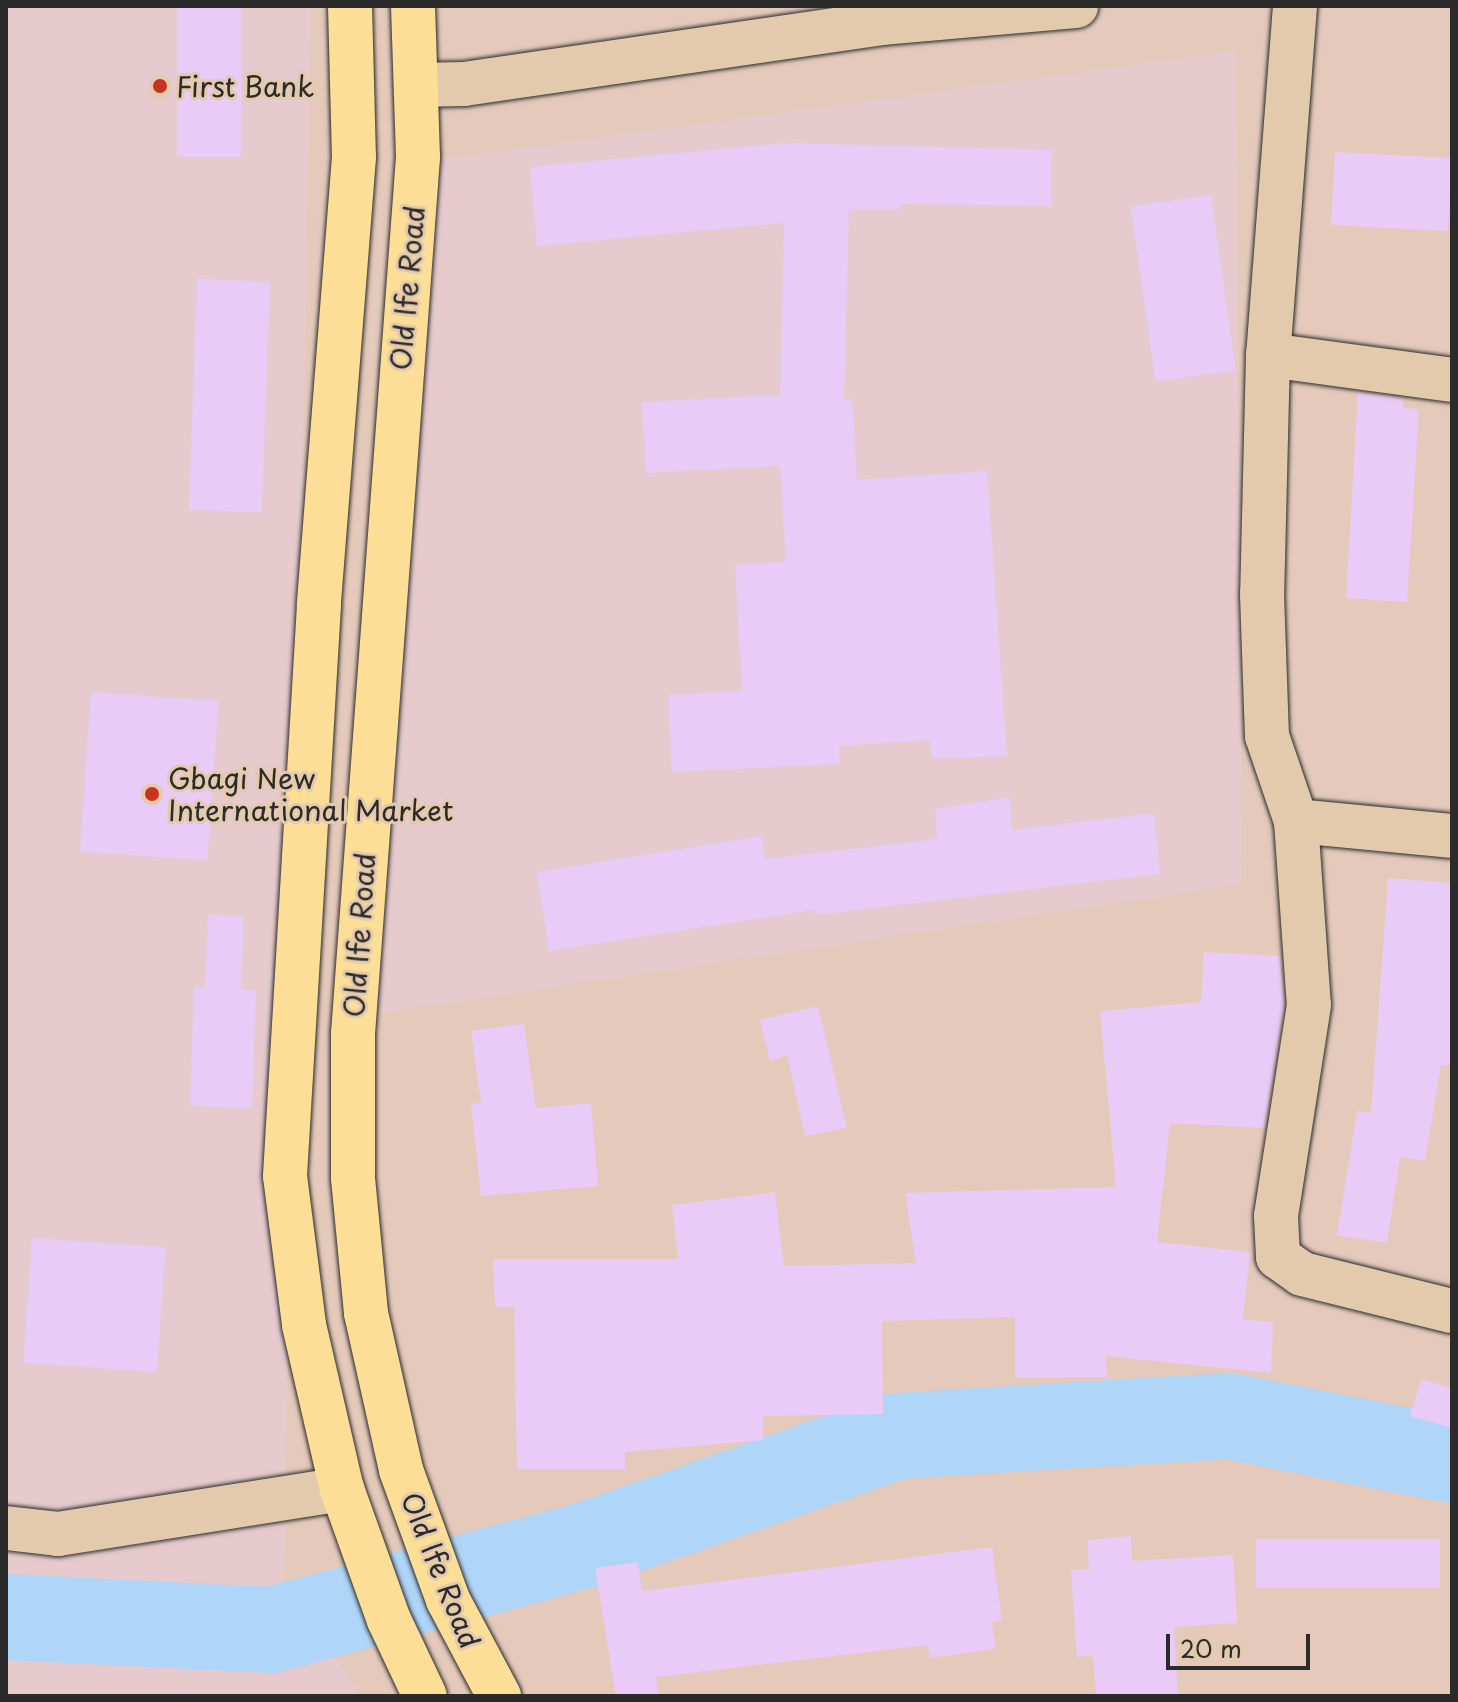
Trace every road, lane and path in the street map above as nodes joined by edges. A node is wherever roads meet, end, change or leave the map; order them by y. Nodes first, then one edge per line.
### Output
1 (350, 6) edge
2 (413, 6) edge
3 (1076, 6) edge
4 (1295, 6) edge
5 (416, 85) junction
6 (1268, 355) junction
7 (1452, 380) edge
8 (1296, 821) junction
9 (1452, 836) edge
10 (285, 1176) junction
11 (353, 1178) junction
12 (1452, 1311) edge
13 (342, 1489) junction
14 (6, 1528) edge
15 (474, 1654) junction
16 (421, 1688) edge
17 (499, 1696) edge

1 - 10 main road
2 - 5 main road, Old Ife Road
3 - 5 street
4 - 6 street
5 - 11 main road, Old Ife Road
6 - 7 street
6 - 8 street
8 - 9 street
8 - 12 street
10 - 11 main road
10 - 13 main road
11 - 15 main road, Old Ife Road
13 - 14 street
13 - 16 main road
15 - 16 main road
15 - 17 main road, Old Ife Road

